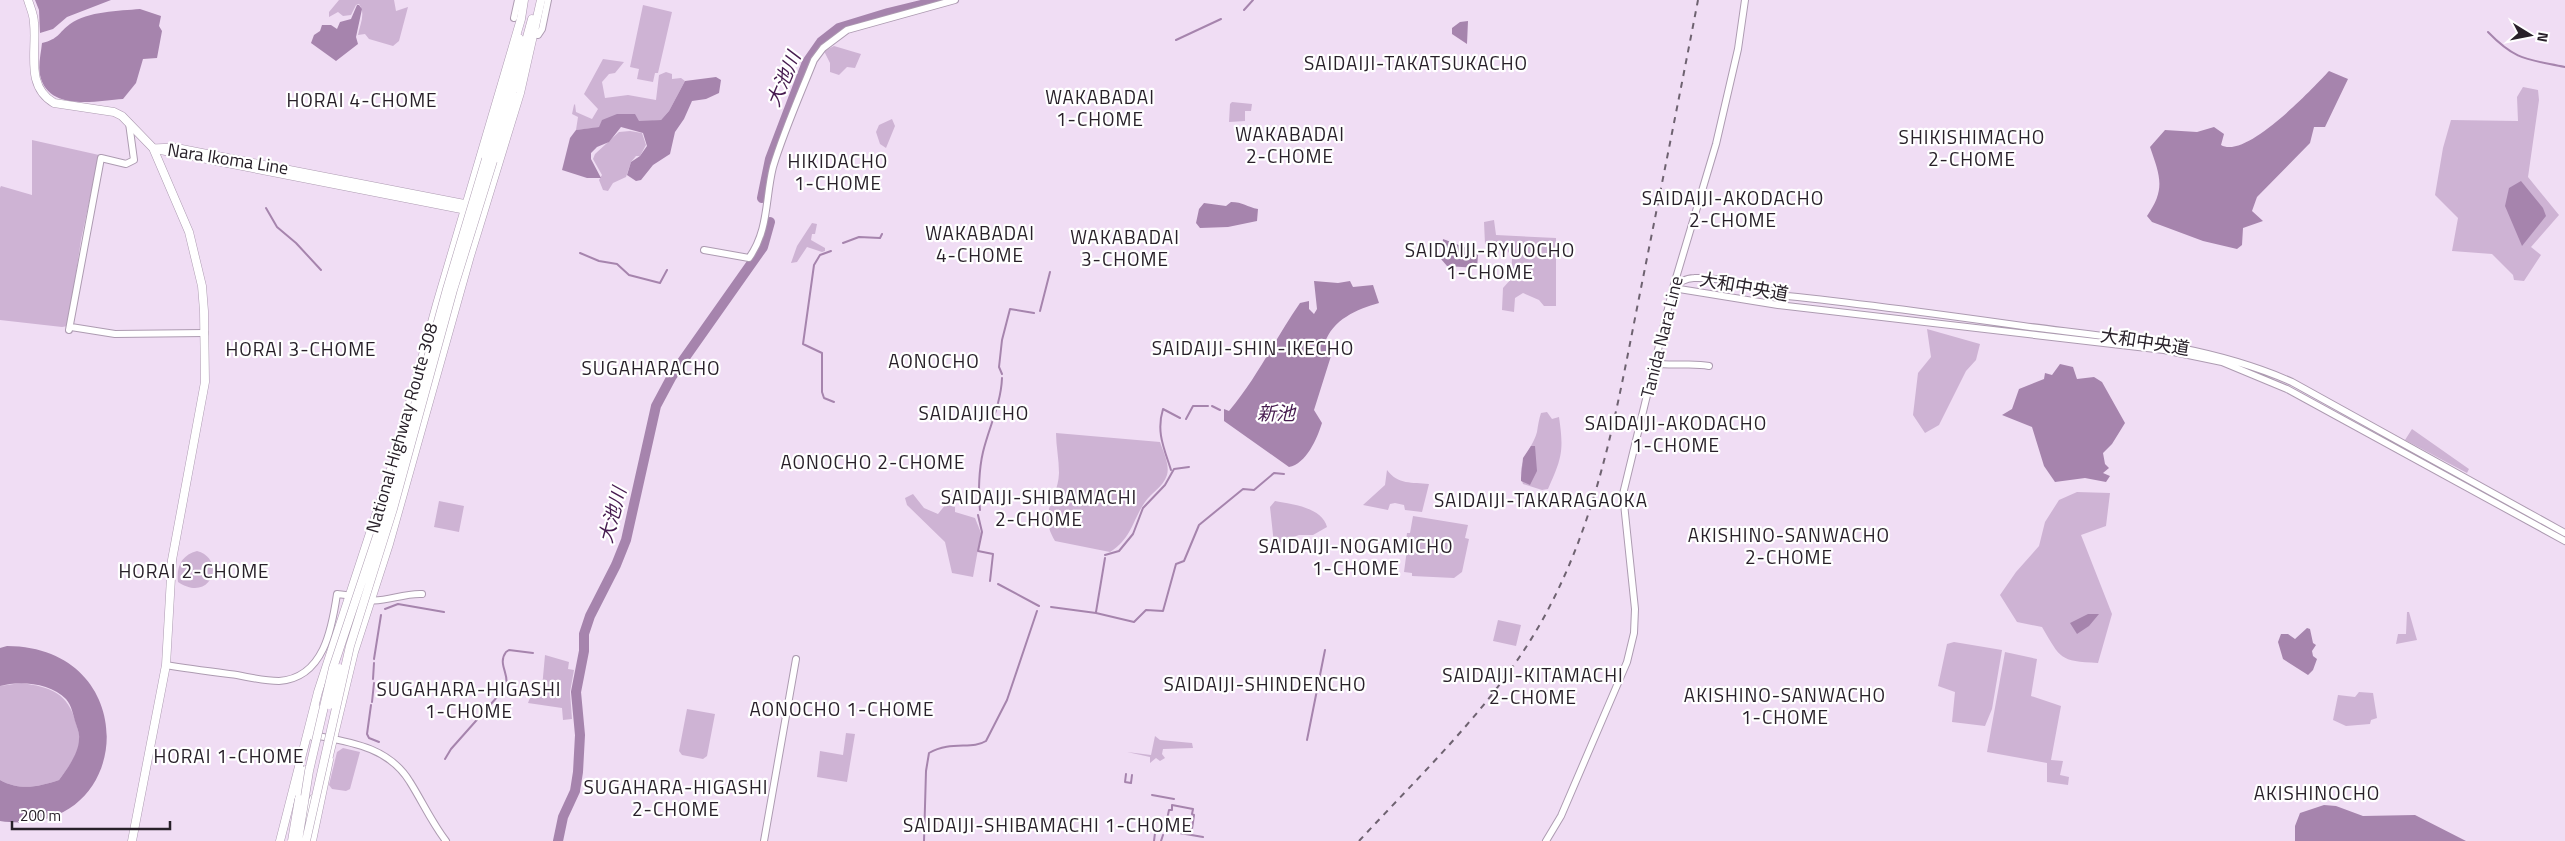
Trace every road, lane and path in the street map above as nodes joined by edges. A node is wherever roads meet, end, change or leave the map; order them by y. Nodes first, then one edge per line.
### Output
1 (28, 0) edge
2 (518, 0) edge
3 (526, 0) edge
4 (536, 0) edge
5 (541, 0) edge
6 (548, 0) edge
7 (955, 0) edge
8 (1745, 0) edge
9 (518, 16) junction
10 (534, 34) junction
11 (129, 123) junction
12 (153, 148) junction
13 (489, 160) junction
14 (466, 207) junction
15 (485, 210) junction
16 (704, 250) dead end
17 (1673, 288) junction
18 (205, 334) junction
19 (1655, 363) junction
20 (1709, 366) dead end
21 (2565, 533) edge
22 (2565, 541) edge
23 (370, 581) junction
24 (422, 594) dead end
25 (350, 595) junction
26 (371, 600) junction
27 (796, 659) dead end
28 (166, 665) junction
29 (310, 734) junction
30 (334, 739) junction
31 (132, 841) edge
32 (280, 841) edge
33 (292, 841) edge
34 (298, 841) edge
35 (306, 841) edge
36 (312, 841) edge
37 (446, 841) edge
38 (764, 841) edge
39 (1546, 841) edge

1 - 11 highway
2 - 9 street
3 - 9 highway, National Highway Route 308
3 - 13 highway, National Highway Route 308
4 - 13 highway, National Highway Route 308
5 - 10 highway, National Highway Route 308
6 - 10 street
7 - 16 street
8 - 17 street, Tanida Nara Line
9 - 14 highway, National Highway Route 308
10 - 15 highway, National Highway Route 308
11 - 12 highway
11 - 18 street
12 - 14 main road, Nara Ikoma Line
12 - 18 highway
13 - 23 highway, National Highway Route 308, bridge
13 - 34 highway, National Highway Route 308, bridge
14 - 15 main road, Nara Ikoma Line
14 - 25 highway, National Highway Route 308
15 - 26 highway, National Highway Route 308
17 - 19 street, Tanida Nara Line
17 - 21 street, 大和中央道
17 - 22 street, 大和中央道
18 - 28 highway
19 - 20 street
19 - 39 street, Tanida Nara Line
23 - 33 highway, bridge
23 - 35 highway, National Highway Route 308, bridge
24 - 26 street
25 - 26 street
25 - 28 street
25 - 29 highway, National Highway Route 308
26 - 30 highway, National Highway Route 308
27 - 38 street
28 - 31 highway
29 - 30 street
29 - 32 highway
29 - 33 highway, bridge
30 - 33 highway, National Highway Route 308
30 - 36 highway
30 - 37 street

